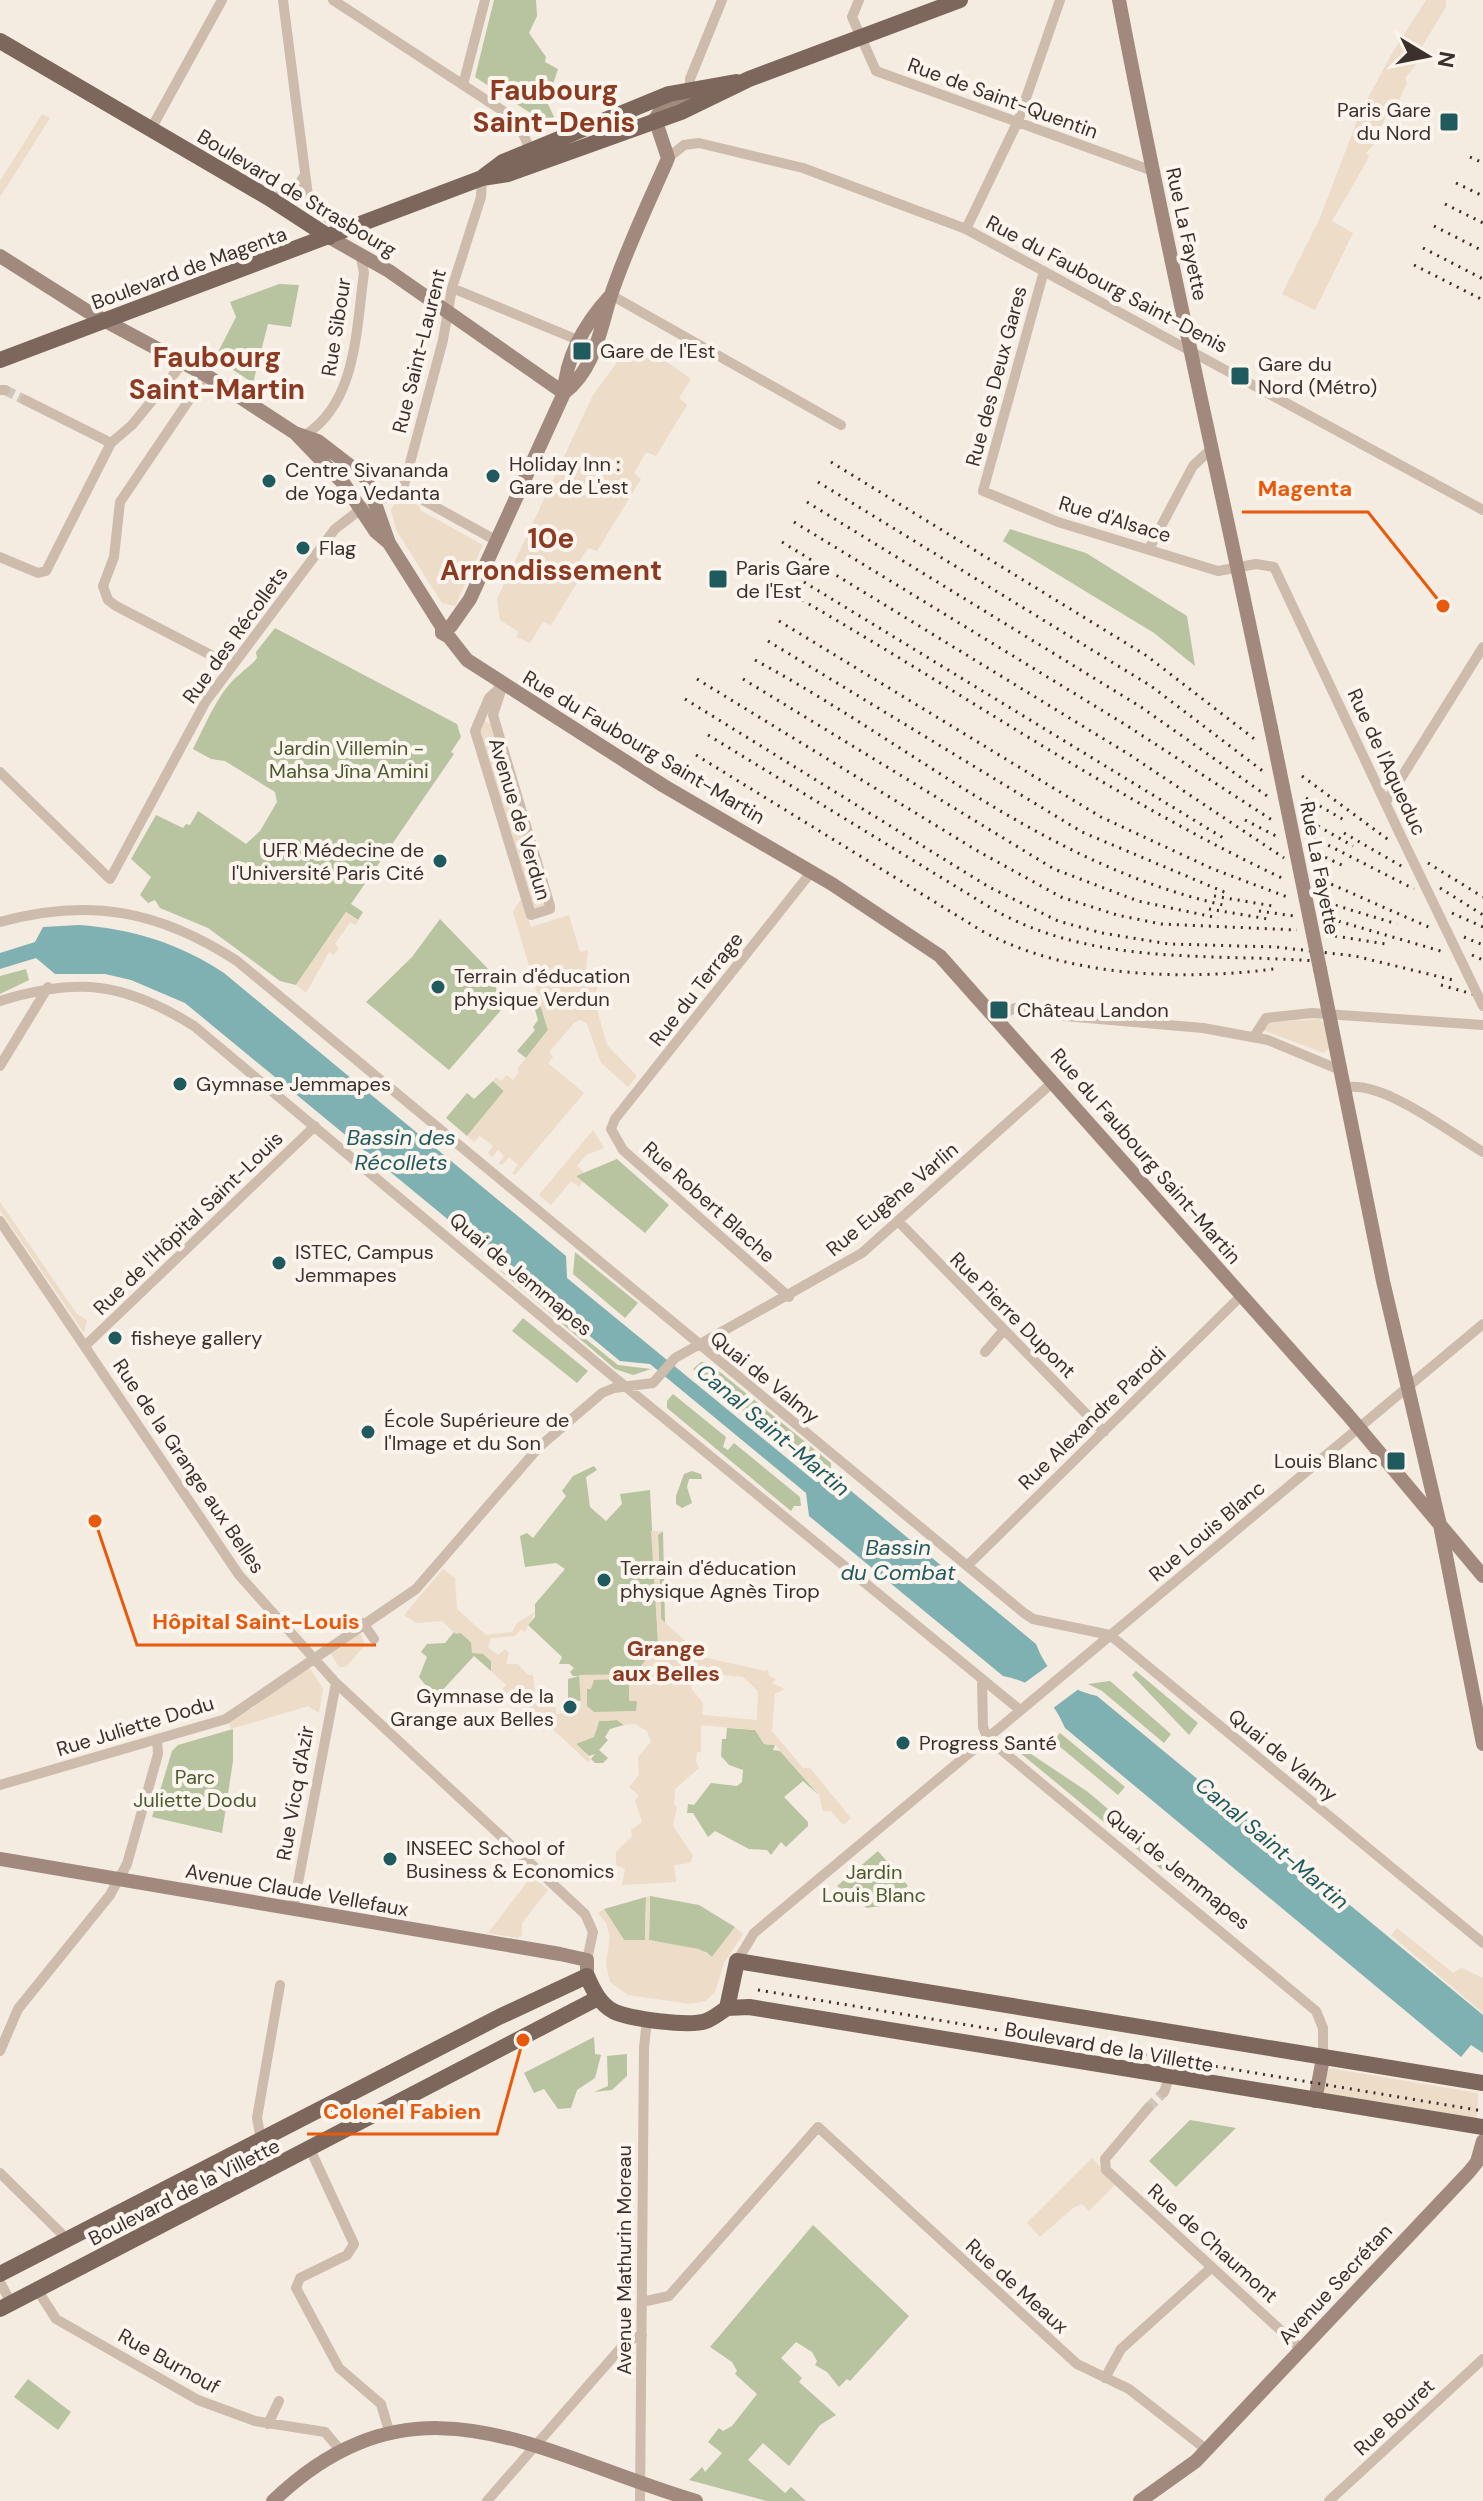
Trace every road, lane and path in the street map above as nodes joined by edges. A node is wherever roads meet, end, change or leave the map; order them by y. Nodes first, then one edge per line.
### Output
1 (222, 0) edge
2 (283, 0) edge
3 (333, 0) edge
4 (485, 0) edge
5 (722, 0) edge
6 (859, 0) edge
7 (960, 0) edge
8 (1060, 0) edge
9 (1119, 0) edge
10 (859, 38) junction
11 (0, 41) edge
12 (749, 79) junction
13 (463, 85) junction
14 (695, 89) junction
15 (655, 119) junction
16 (1018, 121) junction
17 (151, 129) junction
18 (533, 157) junction
19 (668, 158) junction
20 (1153, 171) junction
21 (305, 175) junction
22 (482, 178) junction
23 (272, 200) junction
24 (966, 229) junction
25 (345, 231) junction
26 (329, 237) junction
27 (0, 256) edge
28 (361, 258) junction
29 (1044, 271) junction
30 (452, 288) junction
31 (611, 295) junction
32 (448, 312) junction
33 (106, 320) junction
34 (580, 341) junction
35 (595, 347) junction
36 (1189, 348) junction
37 (0, 360) edge
38 (184, 362) junction
39 (173, 375) dead end
40 (206, 375) junction
41 (164, 386) dead end
42 (564, 393) junction
43 (25, 400) tunnel mouth
44 (841, 425) dead end
45 (300, 434) junction
46 (111, 443) junction
47 (1210, 450) junction
48 (403, 489) junction
49 (983, 491) joint
50 (377, 502) junction
51 (361, 509) junction
52 (1483, 510) edge
53 (497, 541) junction
54 (389, 543) junction
55 (1149, 549) junction
56 (0, 557) edge
57 (1238, 567) junction
58 (447, 630) junction
59 (1483, 647) edge
60 (232, 666) junction
61 (503, 685) junction
62 (480, 713) junction
63 (496, 722) junction
64 (0, 772) edge
65 (1386, 802) junction
66 (812, 871) junction
67 (0, 922) edge
68 (48, 987) junction
69 (0, 1001) edge
70 (1483, 1006) edge
71 (1329, 1014) junction
72 (997, 1017) junction
73 (1483, 1025) edge
74 (1254, 1037) junction
75 (0, 1066) edge
76 (1340, 1070) junction
77 (1053, 1082) junction
78 (1343, 1088) junction
79 (315, 1126) junction
80 (611, 1129) joint
81 (1483, 1152) edge
82 (0, 1221) edge
83 (899, 1222) junction
84 (1242, 1295) junction
85 (789, 1297) junction
86 (1483, 1324) edge
87 (1003, 1331) junction
88 (697, 1345) junction
89 (85, 1346) junction
90 (985, 1352) dead end
91 (658, 1377) joint
92 (629, 1387) junction
93 (1407, 1389) junction
94 (1359, 1428) junction
95 (1104, 1432) junction
96 (1440, 1525) junction
97 (967, 1566) junction
98 (1483, 1576) edge
99 (363, 1623) junction
100 (1110, 1635) junction
101 (374, 1639) dead end
102 (313, 1658) junction
103 (982, 1680) junction
104 (336, 1683) junction
105 (1020, 1710) junction
106 (157, 1739) junction
107 (988, 1739) junction
108 (1483, 1744) edge
109 (0, 1785) edge
110 (0, 1859) edge
111 (119, 1879) junction
112 (293, 1909) junction
113 (1483, 1943) edge
114 (737, 1961) junction
115 (588, 1963) junction
116 (280, 1985) dead end
117 (598, 1998) junction
118 (727, 2008) junction
119 (647, 2019) junction
120 (0, 2051) edge
121 (1323, 2058) junction
122 (1483, 2083) edge
123 (1315, 2101) junction
124 (1148, 2108) tunnel mouth
125 (1483, 2127) edge
126 (261, 2140) junction
127 (1483, 2141) edge
128 (310, 2149) junction
129 (0, 2173) edge
130 (67, 2239) junction
131 (1212, 2267) junction
132 (0, 2274) edge
133 (0, 2282) edge
134 (38, 2291) junction
135 (642, 2302) junction
136 (5, 2306) edge
137 (642, 2335) junction
138 (1301, 2349) junction
139 (1483, 2359) edge
140 (1105, 2378) junction
141 (279, 2401) dead end
142 (268, 2424) junction
143 (390, 2434) junction
144 (536, 2444) junction
145 (1207, 2450) junction
146 (341, 2451) junction
147 (641, 2483) junction
148 (273, 2501) edge
149 (487, 2501) edge
150 (640, 2501) edge
151 (696, 2501) edge
152 (1140, 2501) edge
153 (1329, 2501) edge

1 - 17 street
2 - 21 street
3 - 13 street
4 - 13 street
5 - 14 street
6 - 10 street
7 - 10 main road, Boulevard de Magenta
8 - 16 street
9 - 20 main road, Rue La Fayette
10 - 12 main road, Boulevard de Magenta
10 - 16 street, Rue de Saint-Quentin
11 - 17 main road, Boulevard de Strasbourg
12 - 14 main road, Boulevard de Magenta
12 - 15 main road, Boulevard de Magenta
13 - 18 street
14 - 15 main road, Boulevard de Magenta
14 - 18 main road, Boulevard de Magenta
15 - 18 main road, Boulevard de Magenta
15 - 19 main road
16 - 20 street, Rue de Saint-Quentin
16 - 24 street
17 - 23 main road, Boulevard de Strasbourg
18 - 22 main road, Boulevard de Magenta
19 - 24 street, Rue du Faubourg Saint-Denis
19 - 31 main road
20 - 36 main road, Rue La Fayette
21 - 23 street
21 - 25 street
22 - 25 main road, Boulevard de Magenta
22 - 30 street, Rue Saint-Laurent
23 - 26 main road, Boulevard de Strasbourg
24 - 29 street, Rue du Faubourg Saint-Denis
25 - 26 main road, Boulevard de Magenta
26 - 28 main road, Boulevard de Strasbourg
26 - 33 main road, Boulevard de Magenta
27 - 33 main road, Rue du Faubourg Saint-Martin
28 - 32 main road, Boulevard de Strasbourg
28 - 45 street, Rue Sibour
29 - 36 street, Rue du Faubourg Saint-Denis
29 - 49 street, Rue des Deux Gares
30 - 32 street, Rue Saint-Laurent
30 - 34 street
31 - 34 main road
31 - 35 main road
31 - 44 street
32 - 42 main road, Boulevard de Strasbourg
32 - 48 street, Rue Saint-Laurent
33 - 37 main road, Boulevard de Magenta
33 - 38 main road, Rue du Faubourg Saint-Martin
34 - 35 street
34 - 42 main road
35 - 42 main road
36 - 47 main road, Rue La Fayette
36 - 52 street, Rue du Faubourg Saint-Denis
38 - 39 street
38 - 40 main road, Rue du Faubourg Saint-Martin
40 - 45 main road, Rue du Faubourg Saint-Martin
40 - 60 street
41 - 46 street
42 - 53 main road
43 - 46 street
45 - 50 main road, Rue du Faubourg Saint-Martin
45 - 51 main road, Rue du Faubourg Saint-Martin
46 - 56 street
47 - 55 street
47 - 57 main road, Rue La Fayette
48 - 50 street
48 - 53 street
49 - 55 street, Rue d'Alsace
50 - 51 street
50 - 54 main road, Rue du Faubourg Saint-Martin
51 - 54 main road, Rue du Faubourg Saint-Martin
51 - 60 street, Rue des Récollets
53 - 58 main road
54 - 58 main road, Rue du Faubourg Saint-Martin
55 - 57 street, Rue d'Alsace
57 - 65 street, Rue de l'Aqueduc
57 - 71 main road, Rue La Fayette, bridge
58 - 61 main road, Rue du Faubourg Saint-Martin
59 - 65 street
60 - 64 street, Rue des Récollets
61 - 62 street, Avenue de Verdun
61 - 63 street, Avenue de Verdun
61 - 66 main road, Rue du Faubourg Saint-Martin
62 - 63 street, Avenue de Verdun
62 - 63 street, Avenue de Verdun
65 - 70 street, Rue de l'Aqueduc, bridge
66 - 72 main road, Rue du Faubourg Saint-Martin
66 - 80 street, Rue du Terrage
67 - 88 street, Quai de Valmy
68 - 69 street, Quai de Jemmapes
68 - 75 street
68 - 79 street, Quai de Jemmapes
71 - 73 street
71 - 74 street
71 - 76 main road, Rue La Fayette
72 - 74 street
72 - 77 main road, Rue du Faubourg Saint-Martin
74 - 76 street
76 - 78 main road, Rue La Fayette
77 - 83 street, Rue Eugène Varlin
77 - 84 main road, Rue du Faubourg Saint-Martin
78 - 81 street
78 - 93 main road, Rue La Fayette
79 - 89 street, Rue de l'Hôpital Saint-Louis
79 - 92 street, Quai de Jemmapes
80 - 85 street, Rue Robert Blache
82 - 89 street, Rue de la Grange aux Belles
83 - 85 street, Rue Eugène Varlin
83 - 87 street, Rue Pierre Dupont
84 - 94 main road, Rue du Faubourg Saint-Martin
84 - 95 street, Rue Alexandre Parodi
85 - 88 street, Rue Eugène Varlin
86 - 93 street, Rue Louis Blanc
87 - 90 street
87 - 95 street, Rue Pierre Dupont
88 - 91 street, Rue Eugène Varlin
88 - 97 street, Quai de Valmy
89 - 102 street, Rue de la Grange aux Belles
91 - 92 street, Rue Juliette Dodu
92 - 99 street, Rue Juliette Dodu
92 - 103 street, Quai de Jemmapes
93 - 94 street, Rue Louis Blanc
93 - 96 main road, Rue La Fayette
94 - 96 main road, Rue du Faubourg Saint-Martin
94 - 100 street, Rue Louis Blanc
95 - 97 street, Rue Alexandre Parodi
96 - 98 main road, Rue du Faubourg Saint-Martin
96 - 108 main road, Rue La Fayette
97 - 100 street, Quai de Valmy
99 - 101 street
99 - 102 street, Rue Juliette Dodu
100 - 105 street, Rue Louis Blanc
100 - 113 street, Quai de Valmy
102 - 104 street, Rue de la Grange aux Belles
102 - 106 street, Rue Juliette Dodu
103 - 105 street, Quai de Jemmapes
103 - 107 street
104 - 112 street, Rue Vicq d'Azir
104 - 115 street, Rue de la Grange aux Belles
105 - 107 street
106 - 109 street, Rue Juliette Dodu
106 - 111 street
107 - 114 street
107 - 121 street, Quai de Jemmapes
110 - 111 main road, Avenue Claude Vellefaux
111 - 112 main road, Avenue Claude Vellefaux
111 - 120 street
112 - 115 main road, Avenue Claude Vellefaux
114 - 118 main road
114 - 121 main road, Boulevard de la Villette
115 - 117 main road
115 - 126 main road, Boulevard de la Villette
116 - 126 street
117 - 119 main road
117 - 128 main road, Boulevard de la Villette
118 - 119 main road
118 - 123 main road, Boulevard de la Villette
119 - 135 street, Avenue Mathurin Moreau
121 - 122 main road, Boulevard de la Villette
121 - 123 main road, Quai de Jemmapes
123 - 125 main road, Boulevard de la Villette
124 - 131 street, Rue de Chaumont
126 - 130 main road, Boulevard de la Villette
127 - 138 main road, Avenue Secrétan
128 - 134 main road, Boulevard de la Villette
128 - 143 street
129 - 130 street
130 - 132 main road, Boulevard de la Villette
131 - 138 street, Rue de Chaumont
131 - 140 street
133 - 136 street
134 - 136 main road, Boulevard de la Villette
134 - 142 street, Rue Burnouf
135 - 137 street, Avenue Mathurin Moreau
135 - 140 street, Rue de Meaux
137 - 144 street
137 - 147 street, Avenue Mathurin Moreau
138 - 145 main road, Avenue Secrétan
139 - 153 street, Rue Bouret
140 - 145 street, Rue de Meaux
141 - 142 street
142 - 146 street, Rue Burnouf
143 - 144 main road
143 - 146 main road
144 - 147 main road
144 - 149 street
145 - 152 main road, Avenue Secrétan
146 - 148 main road
147 - 150 street, Avenue Mathurin Moreau
147 - 151 main road

